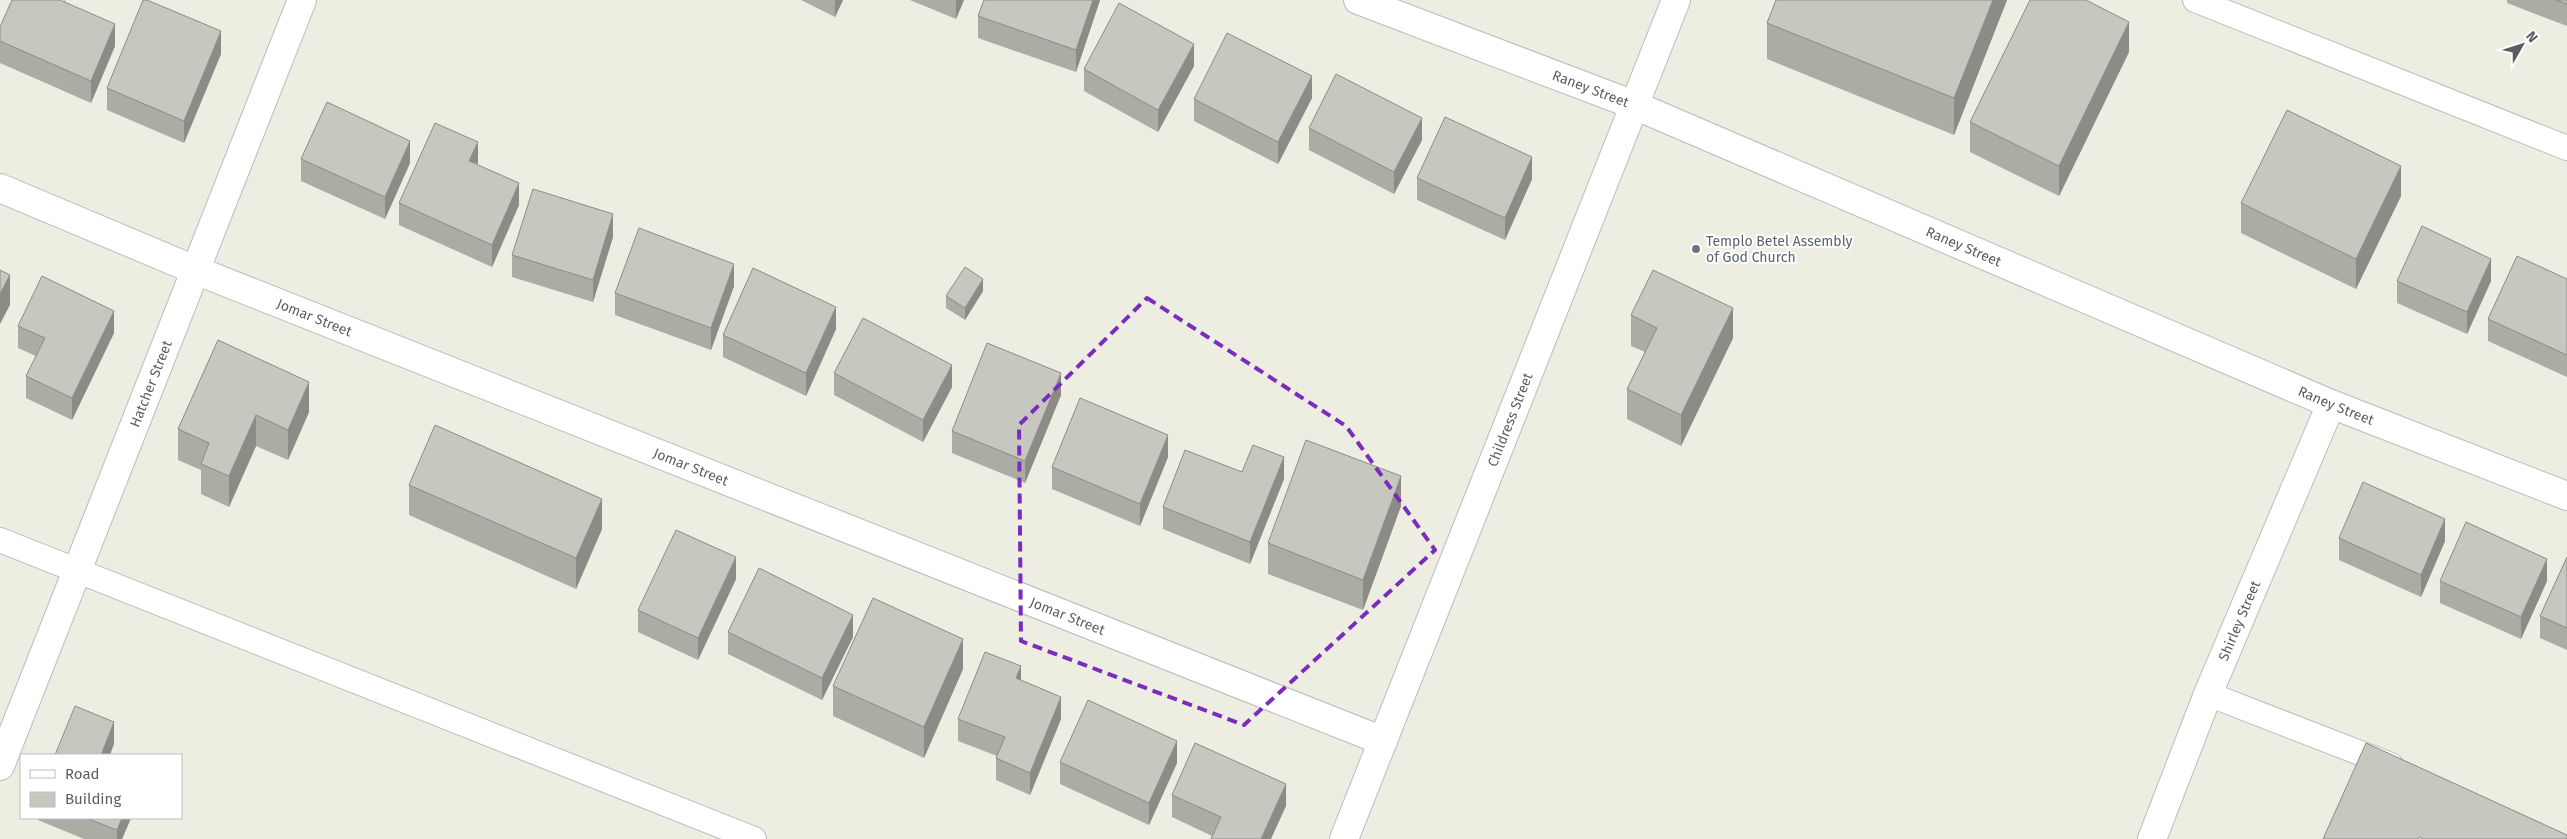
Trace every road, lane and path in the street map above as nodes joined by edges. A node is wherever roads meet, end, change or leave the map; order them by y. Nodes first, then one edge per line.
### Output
1 (302, 0) edge
2 (1358, 0) edge
3 (1676, 0) edge
4 (2196, 0) edge
5 (1634, 105) junction
6 (2567, 148) edge
7 (0, 188) edge
8 (195, 270) junction
9 (2331, 404) junction
10 (2567, 496) edge
11 (0, 540) edge
12 (76, 570) junction
13 (2208, 694) junction
14 (1383, 741) junction
15 (0, 766) edge
16 (2411, 773) edge
17 (754, 839) edge
18 (1344, 839) edge
19 (2152, 839) edge

1 - 8 street, Hatcher Street
2 - 5 street, Raney Street
3 - 5 street, Childress Street
4 - 6 lane
5 - 9 street, Raney Street
5 - 14 street, Childress Street
7 - 8 street, Jomar Street
8 - 12 street, Hatcher Street
8 - 14 street, Jomar Street
9 - 10 street, Raney Street
9 - 13 street, Shirley Street
11 - 12 lane
12 - 15 street, Hatcher Street
12 - 17 lane
13 - 16 lane
13 - 19 street, Shirley Street
14 - 18 street, Childress Street

